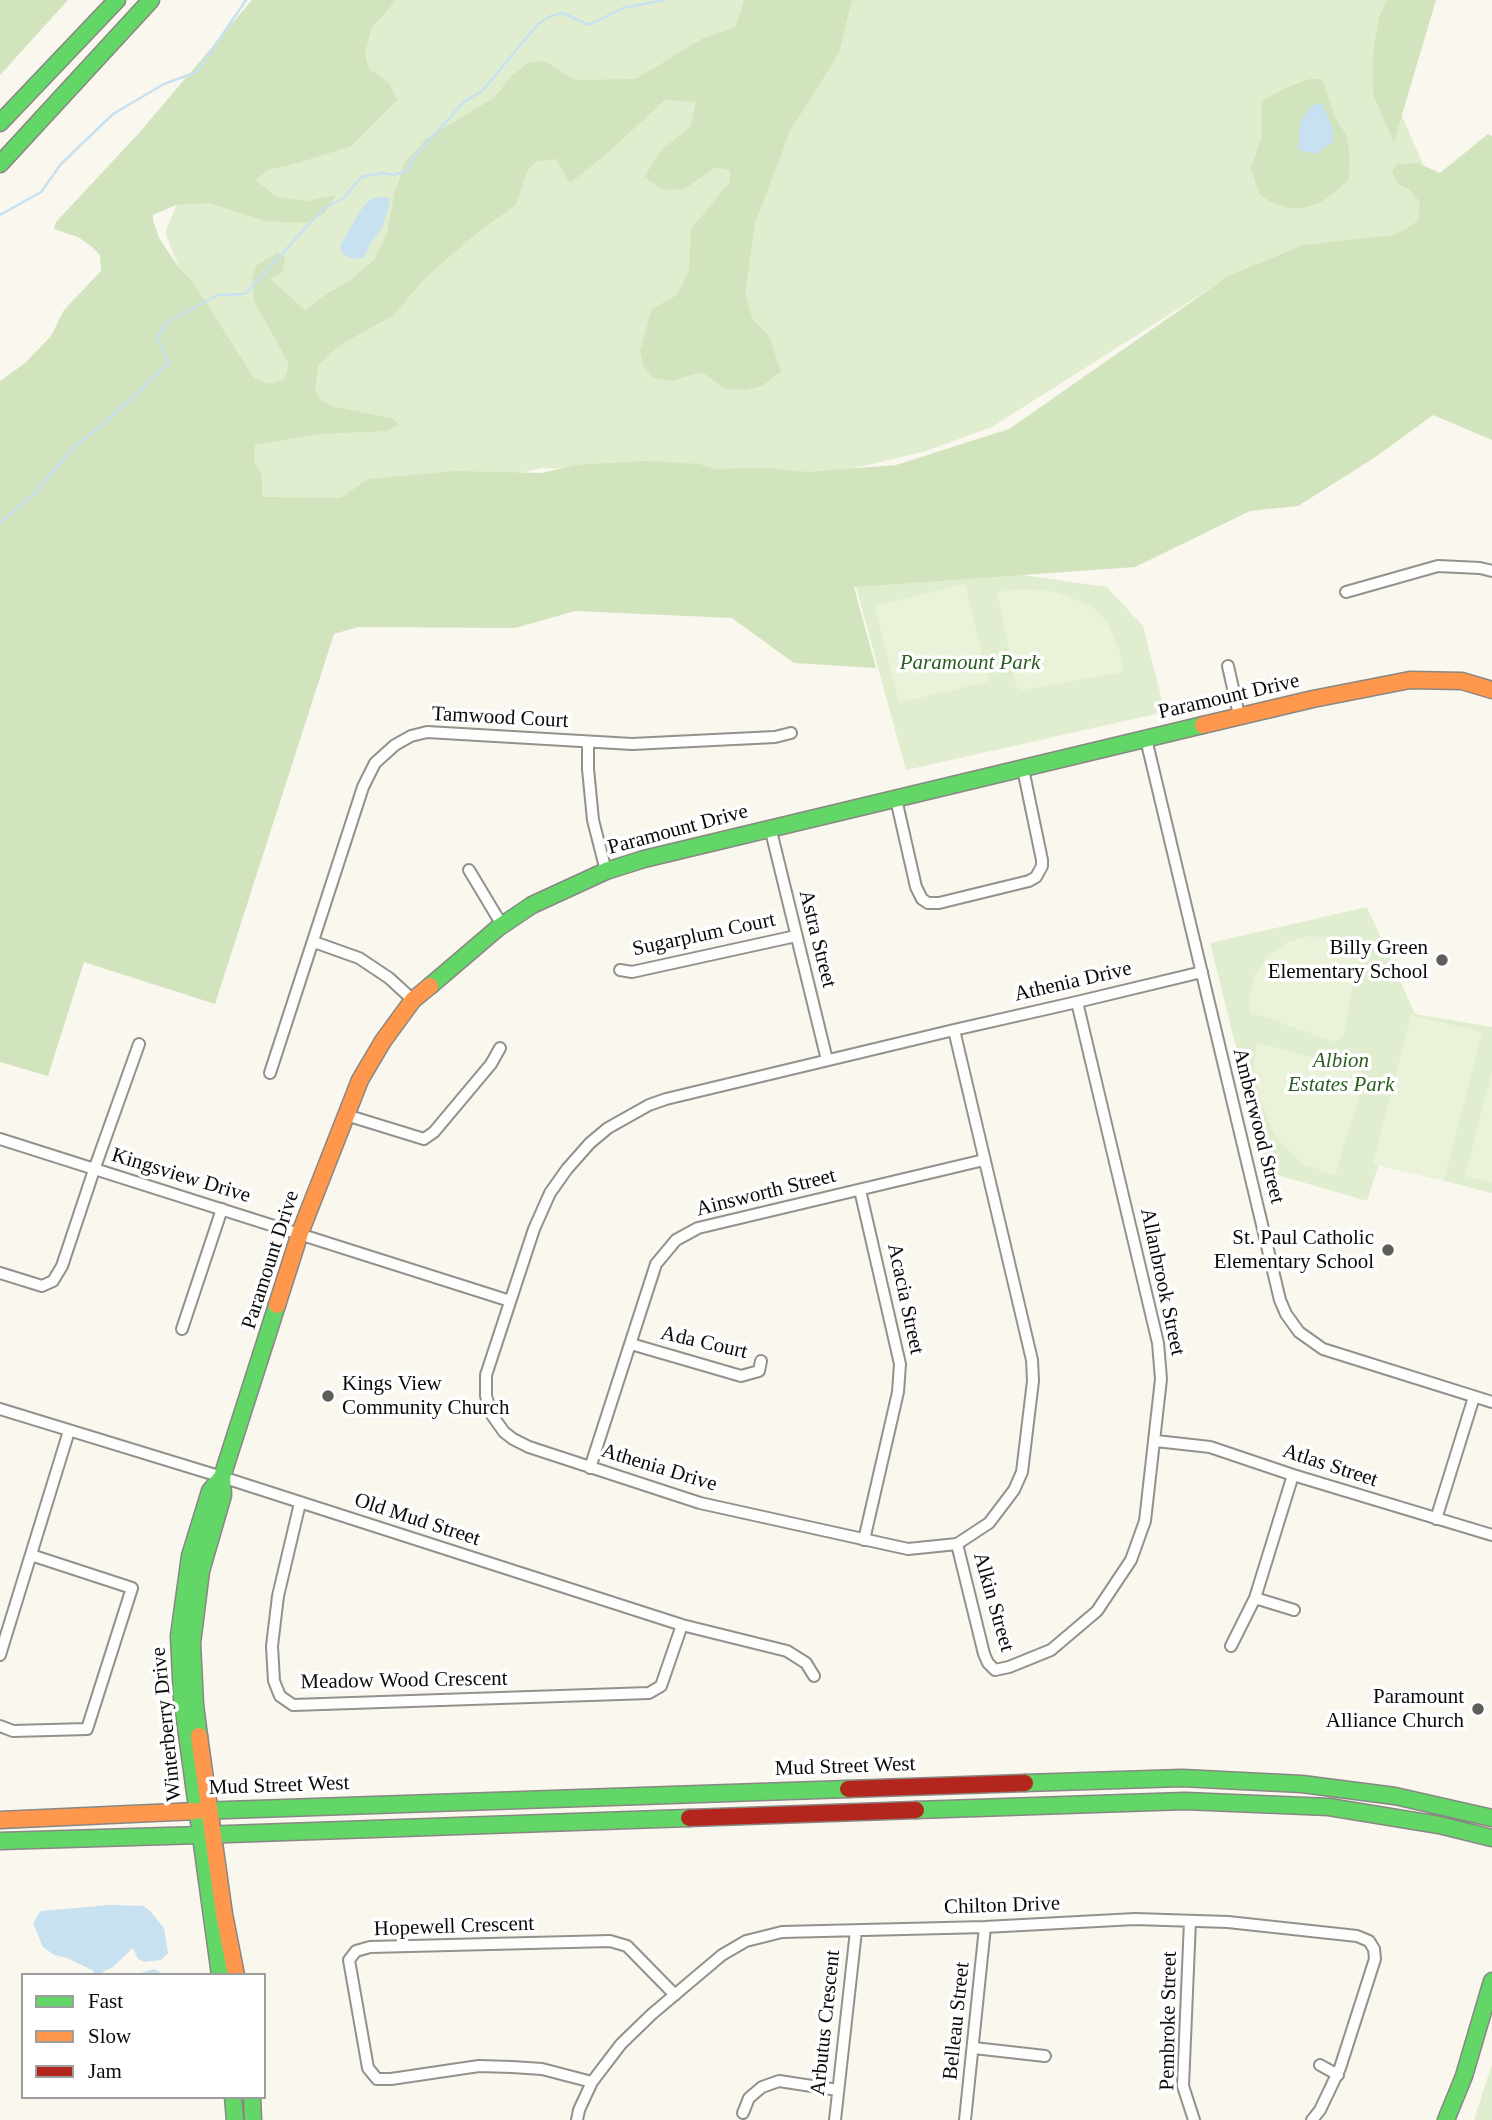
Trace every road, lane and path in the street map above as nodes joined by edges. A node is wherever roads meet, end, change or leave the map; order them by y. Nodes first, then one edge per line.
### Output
1 (117, 0) edge
2 (151, 0) edge
3 (0, 123) edge
4 (0, 163) edge
5 (1492, 571) edge
6 (1346, 592) dead end
7 (1228, 667) dead end
8 (1492, 690) edge
9 (1238, 715) junction
10 (791, 733) dead end
11 (1146, 739) junction
12 (588, 742) junction
13 (1023, 769) junction
14 (896, 799) junction
15 (770, 827) junction
16 (469, 870) dead end
17 (606, 871) junction
18 (502, 925) junction
19 (796, 936) junction
20 (314, 942) junction
21 (620, 970) dead end
22 (1202, 972) junction
23 (413, 1000) junction
24 (1077, 1002) junction
25 (954, 1030) junction
26 (139, 1044) dead end
27 (500, 1048) dead end
28 (827, 1060) junction
29 (270, 1073) dead end
30 (346, 1115) junction
31 (0, 1139) edge
32 (984, 1160) junction
33 (94, 1170) junction
34 (860, 1189) junction
35 (222, 1209) junction
36 (300, 1233) junction
37 (0, 1272) edge
38 (510, 1301) junction
39 (183, 1329) dead end
40 (631, 1344) junction
41 (761, 1361) dead end
42 (1474, 1397) junction
43 (1492, 1402) edge
44 (0, 1409) edge
45 (69, 1431) junction
46 (1156, 1441) junction
47 (590, 1468) junction
48 (1293, 1475) junction
49 (222, 1477) junction
50 (300, 1503) junction
51 (1436, 1519) junction
52 (1492, 1535) edge
53 (864, 1540) junction
54 (957, 1544) junction
55 (32, 1555) junction
56 (1255, 1598) junction
57 (1294, 1610) dead end
58 (682, 1625) junction
59 (1231, 1646) dead end
60 (0, 1656) edge
61 (995, 1670) joint
62 (814, 1676) dead end
63 (0, 1726) edge
64 (0, 1809) edge
65 (204, 1810) junction
66 (116, 1815) junction
67 (1492, 1818) edge
68 (0, 1820) edge
69 (207, 1835) junction
70 (1492, 1838) edge
71 (0, 1841) edge
72 (1189, 1921) junction
73 (985, 1927) junction
74 (856, 1931) junction
75 (220, 1973) edge
76 (236, 1973) edge
77 (1492, 1981) edge
78 (675, 1995) junction
79 (974, 2048) junction
80 (1045, 2056) dead end
81 (1320, 2065) dead end
82 (1338, 2075) junction
83 (592, 2082) junction
84 (838, 2090) junction
85 (233, 2099) edge
86 (252, 2099) edge
87 (743, 2113) dead end
88 (234, 2120) edge
89 (253, 2120) edge
90 (577, 2120) edge
91 (835, 2120) edge
92 (965, 2120) edge
93 (1194, 2120) edge
94 (1312, 2120) edge
95 (1446, 2120) edge

1 - 3 main road
2 - 4 main road
5 - 6 street
7 - 9 street
8 - 9 main road, Paramount Drive
9 - 11 main road, Paramount Drive
10 - 12 street, Tamwood Court
11 - 13 main road, Paramount Drive
11 - 22 street, Amberwood Street
12 - 17 street
12 - 20 street, Tamwood Court
13 - 14 main road, Paramount Drive
13 - 14 street
14 - 15 main road, Paramount Drive
15 - 17 main road, Paramount Drive
15 - 19 street, Astra Street
16 - 18 street
17 - 18 main road, Paramount Drive
18 - 23 main road, Paramount Drive
19 - 21 street, Sugarplum Court
19 - 28 street, Astra Street
20 - 23 street
20 - 29 street, Tamwood Court
22 - 24 street, Athenia Drive
22 - 42 street, Amberwood Street
23 - 30 main road, Paramount Drive
24 - 25 street, Athenia Drive
24 - 46 street, Allanbrook Street
25 - 28 street, Athenia Drive
25 - 32 street, Athenia Drive
26 - 33 street
27 - 30 street
28 - 38 street, Athenia Drive
30 - 36 main road, Paramount Drive
31 - 33 street, Kingsview Drive
32 - 34 street, Ainsworth Street
32 - 54 street, Athenia Drive
33 - 35 street, Kingsview Drive
33 - 37 street
34 - 40 street, Ainsworth Street
34 - 53 street, Acacia Street
35 - 36 street, Kingsview Drive
35 - 39 street
36 - 38 street, Kingsview Drive
36 - 49 main road, Paramount Drive
38 - 47 street, Athenia Drive
40 - 41 street, Ada Court
40 - 47 street, Ainsworth Street
42 - 43 street, Amberwood Street
42 - 51 street
44 - 45 street, Old Mud Street
45 - 49 street, Old Mud Street
45 - 55 street
46 - 48 street, Atlas Street
46 - 61 street, Allanbrook Street
47 - 53 street, Athenia Drive
48 - 51 street, Atlas Street
48 - 56 street
49 - 50 street, Old Mud Street
49 - 65 main road, Winterberry Drive
50 - 58 street, Old Mud Street
50 - 58 street, Meadow Wood Crescent
51 - 52 street, Atlas Street
53 - 54 street, Athenia Drive
54 - 61 street, Alkin Street
55 - 60 street
55 - 63 street
56 - 57 street
56 - 59 street
58 - 62 street, Old Mud Street
64 - 66 main road
65 - 66 main road, Mud Street West
65 - 67 main road, Mud Street West
65 - 69 main road, Winterberry Drive
66 - 68 main road
69 - 70 main road
69 - 71 main road
69 - 75 main road, Winterberry Drive
69 - 76 main road, Winterberry Drive
72 - 73 street, Chilton Drive
72 - 82 street, Chilton Drive
72 - 93 street, Pembroke Street
73 - 74 street, Chilton Drive
73 - 79 street, Belleau Street
74 - 78 street, Chilton Drive
74 - 84 street, Arbutus Crescent
77 - 95 main road
78 - 83 street, Chilton Drive
78 - 83 street, Hopewell Crescent
79 - 80 street
79 - 92 street, Belleau Street
81 - 82 street
82 - 94 street, Chilton Drive
83 - 90 street, Chilton Drive
84 - 87 street
84 - 91 street, Arbutus Crescent
85 - 88 main road
86 - 89 main road

